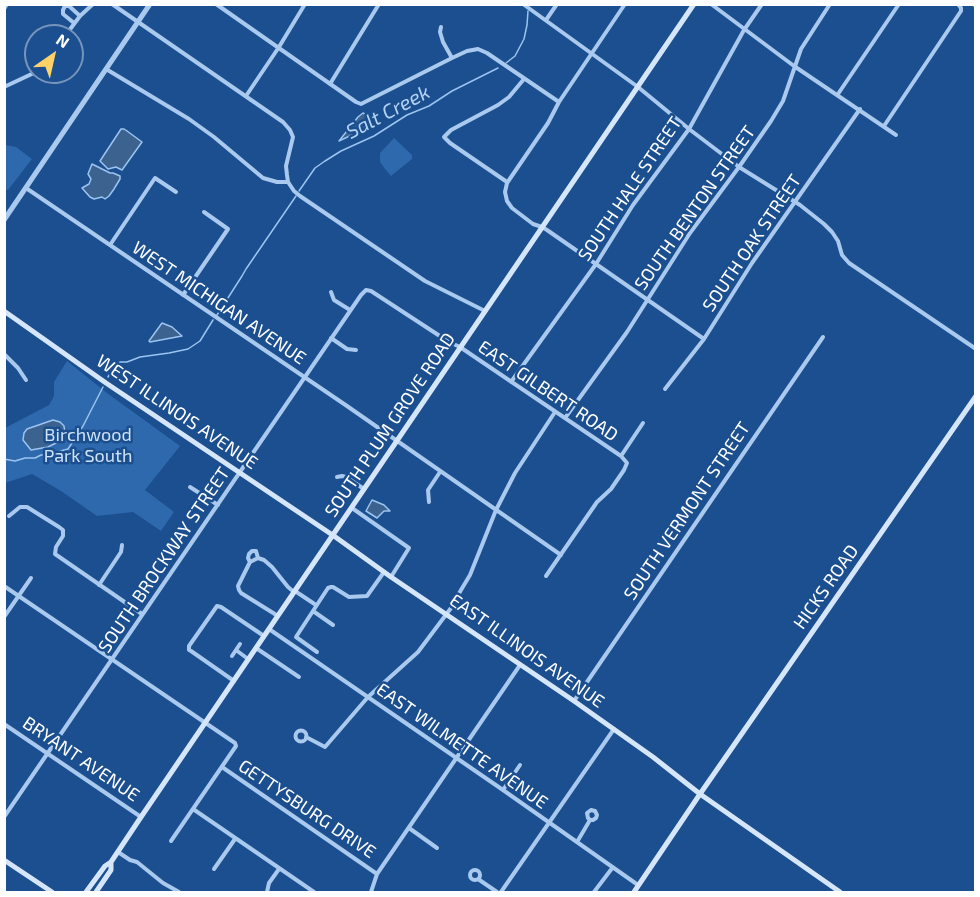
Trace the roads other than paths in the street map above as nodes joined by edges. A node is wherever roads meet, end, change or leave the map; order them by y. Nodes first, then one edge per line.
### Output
1 (8, 4) edge
2 (93, 4) edge
3 (112, 4) edge
4 (150, 4) edge
5 (216, 4) edge
6 (227, 4) edge
7 (305, 4) edge
8 (379, 4) edge
9 (523, 4) edge
10 (557, 4) edge
11 (625, 4) edge
12 (693, 4) edge
13 (711, 4) edge
14 (762, 4) edge
15 (830, 4) edge
16 (899, 4) edge
17 (958, 4) edge
18 (4, 9) edge
19 (224, 10) junction
20 (80, 16) junction
21 (546, 20) junction
22 (74, 23) joint
23 (137, 23) junction
24 (441, 27) dead end
25 (744, 30) junction
26 (279, 47) junction
27 (591, 54) junction
28 (452, 58) junction
29 (794, 66) junction
30 (106, 69) junction
31 (24, 78) edge
32 (524, 78) junction
33 (330, 84) junction
34 (4, 87) edge
35 (638, 87) junction
36 (838, 94) junction
37 (246, 96) junction
38 (559, 102) junction
39 (860, 109) junction
40 (884, 126) junction
41 (688, 129) junction
42 (896, 135) dead end
43 (739, 167) junction
44 (288, 182) junction
45 (507, 183) junction
46 (26, 188) junction
47 (176, 192) dead end
48 (795, 202) junction
49 (204, 212) dead end
50 (4, 220) edge
51 (542, 226) junction
52 (110, 245) junction
53 (596, 264) junction
54 (366, 290) joint
55 (331, 292) dead end
56 (183, 295) junction
57 (648, 300) junction
58 (350, 310) junction
59 (4, 311) edge
60 (485, 311) junction
61 (823, 337) dead end
62 (331, 338) junction
63 (704, 339) junction
64 (460, 347) junction
65 (975, 349) edge
66 (356, 350) dead end
67 (4, 354) edge
68 (305, 377) junction
69 (26, 380) dead end
70 (511, 382) junction
71 (665, 389) dead end
72 (975, 396) edge
73 (555, 412) junction
74 (565, 418) junction
75 (644, 423) dead end
76 (396, 442) junction
77 (621, 456) junction
78 (440, 472) junction
79 (240, 473) junction
80 (337, 477) dead end
81 (190, 487) dead end
82 (364, 489) junction
83 (429, 502) dead end
84 (218, 505) junction
85 (352, 508) junction
86 (496, 510) junction
87 (9, 516) dead end
88 (334, 536) junction
89 (122, 545) dead end
90 (561, 555) junction
91 (258, 558) junction
92 (250, 562) junction
93 (384, 572) junction
94 (546, 576) dead end
95 (391, 577) junction
96 (32, 578) dead end
97 (99, 585) junction
98 (4, 586) edge
99 (295, 591) junction
100 (19, 596) junction
101 (316, 605) junction
102 (313, 611) junction
103 (142, 614) junction
104 (446, 614) junction
105 (278, 616) junction
106 (4, 617) edge
107 (333, 625) dead end
108 (269, 629) junction
109 (264, 637) junction
110 (240, 644) dead end
111 (256, 648) junction
112 (236, 650) junction
113 (317, 652) dead end
114 (232, 656) dead end
115 (112, 659) junction
116 (249, 659) junction
117 (520, 664) junction
118 (299, 677) dead end
119 (234, 681) junction
120 (368, 697) junction
121 (574, 701) junction
122 (4, 723) edge
123 (206, 723) junction
124 (614, 729) junction
125 (306, 737) dead end
126 (48, 753) junction
127 (456, 758) junction
128 (520, 765) dead end
129 (222, 767) junction
130 (502, 790) junction
131 (700, 794) junction
132 (193, 809) junction
133 (4, 817) edge
134 (141, 817) junction
135 (590, 820) dead end
136 (549, 822) junction
137 (409, 828) junction
138 (235, 838) junction
139 (171, 841) dead end
140 (577, 842) junction
141 (437, 848) dead end
142 (118, 852) junction
143 (4, 860) edge
144 (111, 862) junction
145 (613, 867) junction
146 (214, 869) dead end
147 (279, 869) junction
148 (377, 874) junction
149 (478, 879) dead end
150 (639, 886) junction
151 (52, 892) edge
152 (86, 892) edge
153 (96, 892) edge
154 (179, 892) edge
155 (267, 892) edge
156 (314, 892) edge
157 (371, 892) edge
158 (499, 892) edge
159 (594, 892) edge
160 (634, 892) edge
161 (840, 892) edge

1 - 18 street
2 - 20 street
3 - 23 street
4 - 23 street
5 - 19 street
6 - 19 street
7 - 26 street
8 - 33 street
9 - 21 street
10 - 21 street
11 - 27 street
12 - 35 main road, SOUTH PLUM GROVE ROAD
13 - 25 street
14 - 25 street, SOUTH HALE STREET
15 - 29 street, SOUTH BENTON STREET
16 - 36 street
17 - 40 street
19 - 26 street
20 - 22 street
20 - 22 street
21 - 27 street
23 - 30 street
23 - 37 street
24 - 28 street
25 - 29 street
25 - 41 street, SOUTH HALE STREET
26 - 33 street
26 - 37 street
27 - 35 street
27 - 38 street
28 - 32 street
28 - 33 street
29 - 36 street
29 - 43 street, SOUTH BENTON STREET
30 - 44 street
30 - 46 street
31 - 34 street
32 - 38 street
32 - 45 street
35 - 41 street
35 - 51 main road, SOUTH PLUM GROVE ROAD
36 - 39 street
37 - 44 street
38 - 45 street
39 - 40 street
39 - 48 street, SOUTH OAK STREET
40 - 42 street
41 - 43 street
41 - 53 street, SOUTH HALE STREET
43 - 48 street
43 - 57 street, SOUTH BENTON STREET
44 - 60 street
45 - 51 street
46 - 50 street
46 - 52 street, WEST MICHIGAN AVENUE
47 - 52 street
48 - 63 street, SOUTH OAK STREET
48 - 65 street
49 - 56 street
51 - 53 street
51 - 60 main road, SOUTH PLUM GROVE ROAD
52 - 56 street, WEST MICHIGAN AVENUE
53 - 57 street
53 - 70 street, SOUTH HALE STREET
54 - 58 street, SOUTH BROCKWAY STREET
54 - 64 street, EAST GILBERT ROAD
55 - 58 street
56 - 68 street, WEST MICHIGAN AVENUE
57 - 63 street
57 - 74 street, SOUTH BENTON STREET
58 - 62 street, SOUTH BROCKWAY STREET
59 - 79 main road, WEST ILLINOIS AVENUE
60 - 64 main road, SOUTH PLUM GROVE ROAD
61 - 121 street, SOUTH VERMONT STREET
62 - 66 street
62 - 68 street, SOUTH BROCKWAY STREET
63 - 71 street, SOUTH OAK STREET
64 - 70 street, EAST GILBERT ROAD
64 - 76 main road, SOUTH PLUM GROVE ROAD
67 - 69 street
68 - 76 street, WEST MICHIGAN AVENUE
68 - 79 street, SOUTH BROCKWAY STREET
70 - 73 street, EAST GILBERT ROAD
72 - 131 main road, HICKS ROAD
73 - 74 street, EAST GILBERT ROAD
73 - 86 street
74 - 77 street, EAST GILBERT ROAD
75 - 77 street
76 - 78 street, WEST MICHIGAN AVENUE
76 - 82 main road, SOUTH PLUM GROVE ROAD
77 - 90 street
78 - 83 street
78 - 86 street, WEST MICHIGAN AVENUE
79 - 84 street, SOUTH BROCKWAY STREET
79 - 88 main road, WEST ILLINOIS AVENUE
80 - 82 street
81 - 84 street
82 - 85 main road, SOUTH PLUM GROVE ROAD
84 - 103 street, SOUTH BROCKWAY STREET
85 - 88 main road, SOUTH PLUM GROVE ROAD
85 - 95 street
86 - 90 street, WEST MICHIGAN AVENUE
86 - 104 street
87 - 97 street
88 - 93 main road, EAST ILLINOIS AVENUE
88 - 99 main road, SOUTH PLUM GROVE ROAD
89 - 97 street
90 - 94 street
91 - 92 street
91 - 92 street
91 - 99 street
92 - 105 street
93 - 95 main road, EAST ILLINOIS AVENUE
93 - 101 street
95 - 104 main road, EAST ILLINOIS AVENUE
96 - 100 street
97 - 103 street
98 - 100 street
99 - 101 street
99 - 105 main road, SOUTH PLUM GROVE ROAD
100 - 106 street
100 - 115 street
101 - 102 street
102 - 107 street
102 - 113 street
103 - 115 street, SOUTH BROCKWAY STREET
104 - 117 main road, EAST ILLINOIS AVENUE
104 - 120 street
105 - 108 main road, SOUTH PLUM GROVE ROAD
108 - 109 main road, SOUTH PLUM GROVE ROAD
108 - 120 street, EAST WILMETTE AVENUE
109 - 111 main road, SOUTH PLUM GROVE ROAD
109 - 119 street
110 - 112 street
111 - 116 main road, SOUTH PLUM GROVE ROAD
111 - 118 street
112 - 114 street
112 - 116 street
115 - 123 street
115 - 126 street, SOUTH BROCKWAY STREET
116 - 119 main road, SOUTH PLUM GROVE ROAD
117 - 121 main road, EAST ILLINOIS AVENUE
117 - 127 street
119 - 123 main road, SOUTH PLUM GROVE ROAD
120 - 125 street
120 - 127 street, EAST WILMETTE AVENUE
121 - 124 main road, EAST ILLINOIS AVENUE
122 - 126 street, BRYANT AVENUE
123 - 129 street
123 - 134 main road, SOUTH PLUM GROVE ROAD
124 - 131 main road, EAST ILLINOIS AVENUE
124 - 136 street
126 - 133 street, SOUTH BROCKWAY STREET
126 - 134 street, BRYANT AVENUE
127 - 130 street, EAST WILMETTE AVENUE
127 - 137 street
128 - 130 street
129 - 132 street
129 - 148 street, GETTYSBURG DRIVE
130 - 136 street, EAST WILMETTE AVENUE
131 - 150 main road, HICKS ROAD
131 - 161 main road, EAST ILLINOIS AVENUE
132 - 138 street
132 - 139 street
134 - 142 main road, SOUTH PLUM GROVE ROAD
135 - 140 street
136 - 140 street, EAST WILMETTE AVENUE
136 - 158 street
137 - 141 street
137 - 148 street
138 - 146 street
138 - 147 street
140 - 145 street, EAST WILMETTE AVENUE
142 - 144 main road, SOUTH PLUM GROVE ROAD
142 - 154 street
143 - 151 main road
144 - 152 main road, SOUTH PLUM GROVE ROAD
144 - 153 main road, SOUTH PLUM GROVE ROAD
145 - 150 street, EAST WILMETTE AVENUE
145 - 159 street
147 - 155 street
147 - 156 street
148 - 157 street
149 - 158 street
150 - 160 main road

